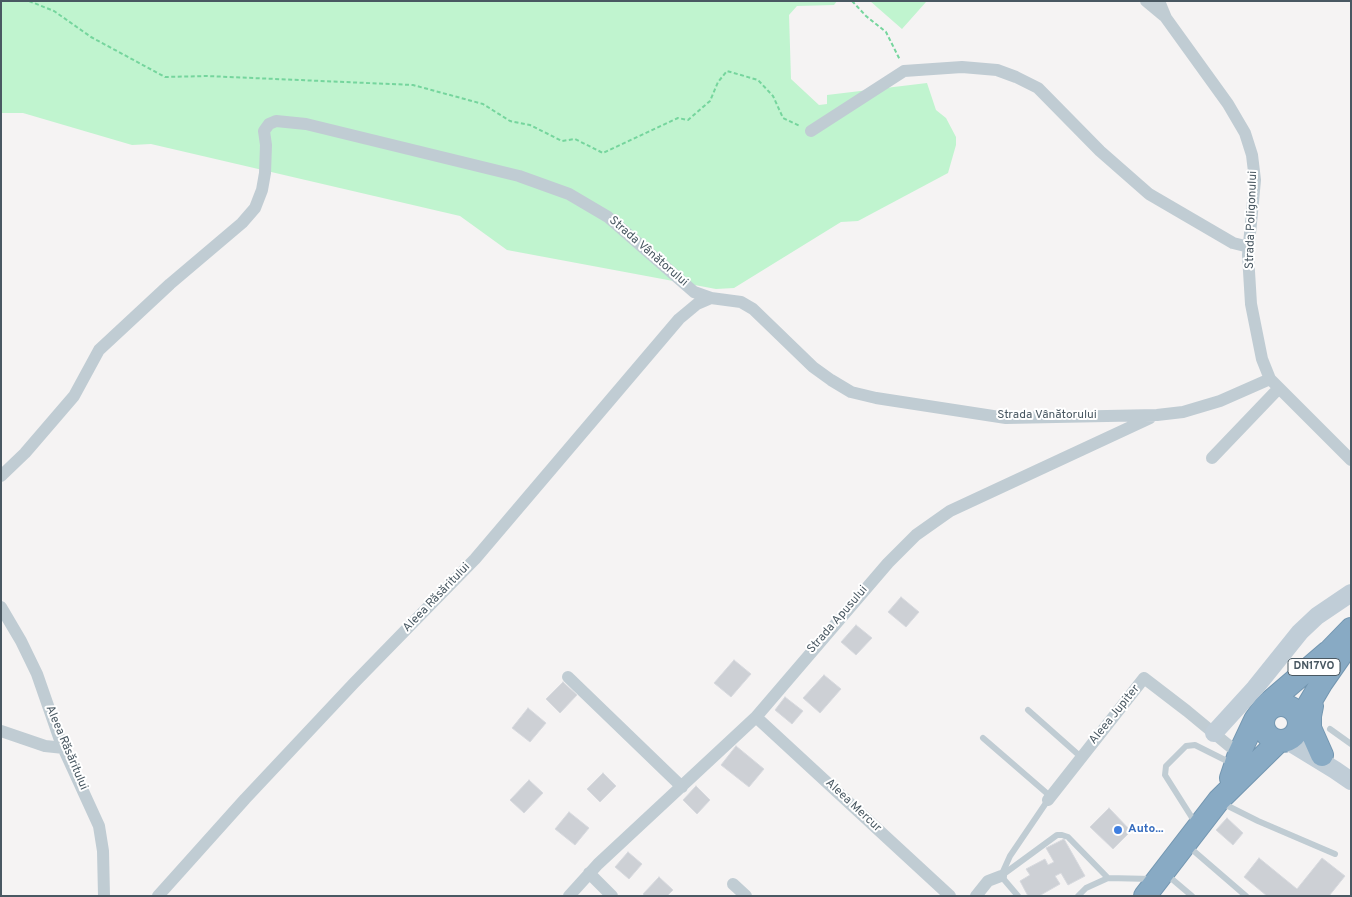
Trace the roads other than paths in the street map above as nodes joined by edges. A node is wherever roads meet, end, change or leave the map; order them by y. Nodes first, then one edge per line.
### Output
1 (1146, 1) edge
2 (1159, 1) edge
3 (1166, 18) junction
4 (811, 131) road end
5 (1249, 248) junction
6 (710, 298) junction
7 (1274, 384) junction
8 (1157, 415) junction
9 (1212, 458) dead end
10 (1351, 460) edge
11 (1, 476) edge
12 (1351, 593) edge
13 (1, 608) edge
14 (1351, 629) edge
15 (1351, 641) edge
16 (1328, 652) junction
17 (568, 677) dead end
18 (1322, 682) junction
19 (1279, 705) junction
20 (1028, 710) dead end
21 (756, 717) junction
22 (1263, 724) junction
23 (1330, 729) dead end
24 (1, 731) edge
25 (1291, 732) junction
26 (1214, 733) junction
27 (983, 738) dead end
28 (1351, 744) edge
29 (64, 748) junction
30 (1081, 757) junction
31 (1328, 763) junction
32 (1235, 766) junction
33 (1351, 781) edge
34 (682, 787) junction
35 (1049, 798) junction
36 (1219, 800) junction
37 (1192, 835) junction
38 (1335, 854) dead end
39 (589, 873) junction
40 (1001, 876) junction
41 (1108, 878) junction
42 (1155, 882) edge
43 (733, 884) dead end
44 (104, 896) edge
45 (158, 896) edge
46 (569, 896) edge
47 (612, 896) edge
48 (746, 896) edge
49 (950, 896) edge
50 (976, 896) edge
51 (1018, 896) edge
52 (1078, 896) edge
53 (1192, 896) edge
54 (1246, 896) edge

1 - 3 street
2 - 3 street, Strada Poligonului
3 - 5 street, Strada Poligonului
4 - 5 street
5 - 7 street, Strada Poligonului
6 - 8 street, Strada Vânătorului
6 - 11 street, Strada Vânătorului
6 - 45 street, Aleea Răsăritului
7 - 8 street, Strada Vânătorului
7 - 9 street
7 - 10 street, Strada Poligonului
8 - 21 street, Strada Apusului
12 - 26 street
13 - 29 street, Aleea Răsăritului
14 - 16 highway, DN17VO
15 - 18 highway, DN17VO
16 - 19 highway, DN17VO
16 - 32 highway
17 - 34 street
18 - 25 highway, DN17VO
18 - 31 highway
19 - 22 highway, DN17VO
19 - 25 highway
20 - 30 lane
21 - 34 street, Strada Apusului
21 - 49 street, Aleea Mercur
22 - 25 highway
22 - 32 highway, DN17VO
23 - 28 lane
24 - 29 street
25 - 31 street
25 - 36 highway, DN17VO
26 - 30 street, Aleea Jupiter
26 - 32 street, Aleea Jupiter
27 - 35 lane
29 - 44 street, Aleea Răsăritului
30 - 35 street, Aleea Jupiter
31 - 33 street
32 - 36 highway, DN17VO
32 - 37 lane
34 - 39 street, Strada Apusului
35 - 40 lane
36 - 37 highway, DN17VO
36 - 38 lane
37 - 42 highway, DN17VO
37 - 54 lane
39 - 46 street, Strada Apusului
39 - 47 street
40 - 41 lane
40 - 50 street
40 - 51 lane
41 - 42 lane
41 - 52 lane
42 - 53 lane
43 - 48 street

